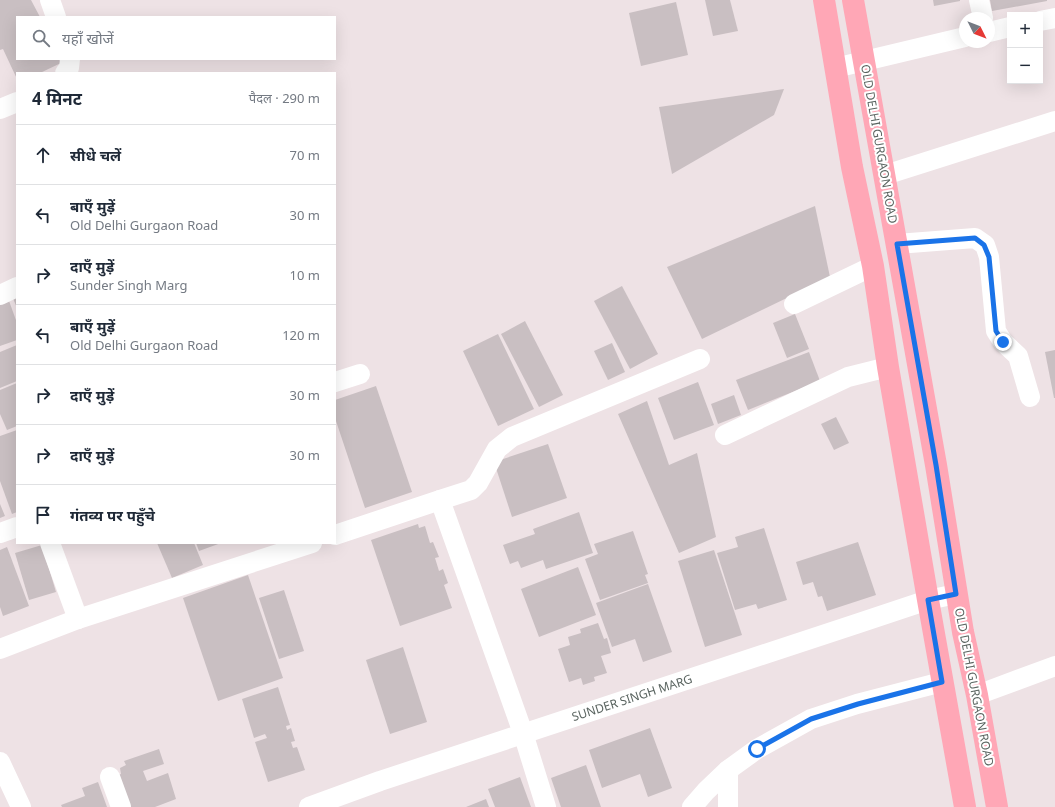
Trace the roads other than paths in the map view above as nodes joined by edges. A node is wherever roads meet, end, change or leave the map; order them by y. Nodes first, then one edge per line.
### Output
1 (50, 0) edge
2 (824, 0) edge
3 (853, 0) edge
4 (979, 0) edge
5 (982, 12) edge
6 (56, 16) edge
7 (1055, 18) edge
8 (1043, 20) edge
9 (1007, 28) edge
10 (995, 31) edge
11 (959, 38) edge
12 (70, 60) edge
13 (864, 61) junction
14 (836, 68) junction
15 (66, 72) edge
16 (16, 102) edge
17 (0, 109) edge
18 (1055, 121) edge
19 (884, 175) junction
20 (897, 244) junction
21 (873, 266) junction
22 (16, 287) edge
23 (0, 295) edge
24 (794, 304) dead end
25 (700, 359) dead end
26 (888, 367) junction
27 (360, 374) dead end
28 (336, 382) edge
29 (1030, 397) dead end
30 (724, 434) dead end
31 (440, 500) junction
32 (16, 527) edge
33 (0, 533) edge
34 (336, 535) edge
35 (50, 544) edge
36 (309, 544) edge
37 (956, 594) junction
38 (928, 600) junction
39 (78, 619) junction
40 (0, 649) edge
41 (1055, 666) edge
42 (942, 682) junction
43 (977, 695) junction
44 (523, 733) junction
45 (0, 762) edge
46 (728, 770) junction
47 (110, 777) dead end
48 (21, 807) edge
49 (121, 807) edge
50 (309, 807) edge
51 (546, 807) edge
52 (692, 807) edge
53 (728, 807) edge
54 (965, 807) edge
55 (997, 807) edge

1 - 6 street
2 - 14 main road
3 - 13 main road, OLD DELHI GURGAON ROAD
4 - 5 street
7 - 8 street
9 - 10 street
11 - 13 street
12 - 15 street
13 - 14 street
13 - 19 main road, OLD DELHI GURGAON ROAD
14 - 21 main road
16 - 17 street
18 - 19 street
19 - 20 main road, OLD DELHI GURGAON ROAD
20 - 29 street
20 - 37 main road, OLD DELHI GURGAON ROAD
21 - 24 street
21 - 26 main road
22 - 23 street
25 - 31 street
26 - 30 street
26 - 38 main road
27 - 28 street
31 - 34 street
31 - 44 street
32 - 33 street
35 - 39 street
36 - 39 street
37 - 38 street, SUNDER SINGH MARG
37 - 43 main road, OLD DELHI GURGAON ROAD
38 - 42 main road
38 - 44 street, SUNDER SINGH MARG
39 - 40 street
41 - 43 street
42 - 46 street
42 - 54 main road
43 - 55 main road, OLD DELHI GURGAON ROAD
44 - 50 street, SUNDER SINGH MARG
44 - 51 street
45 - 48 street
46 - 52 street
46 - 53 street
47 - 49 street

